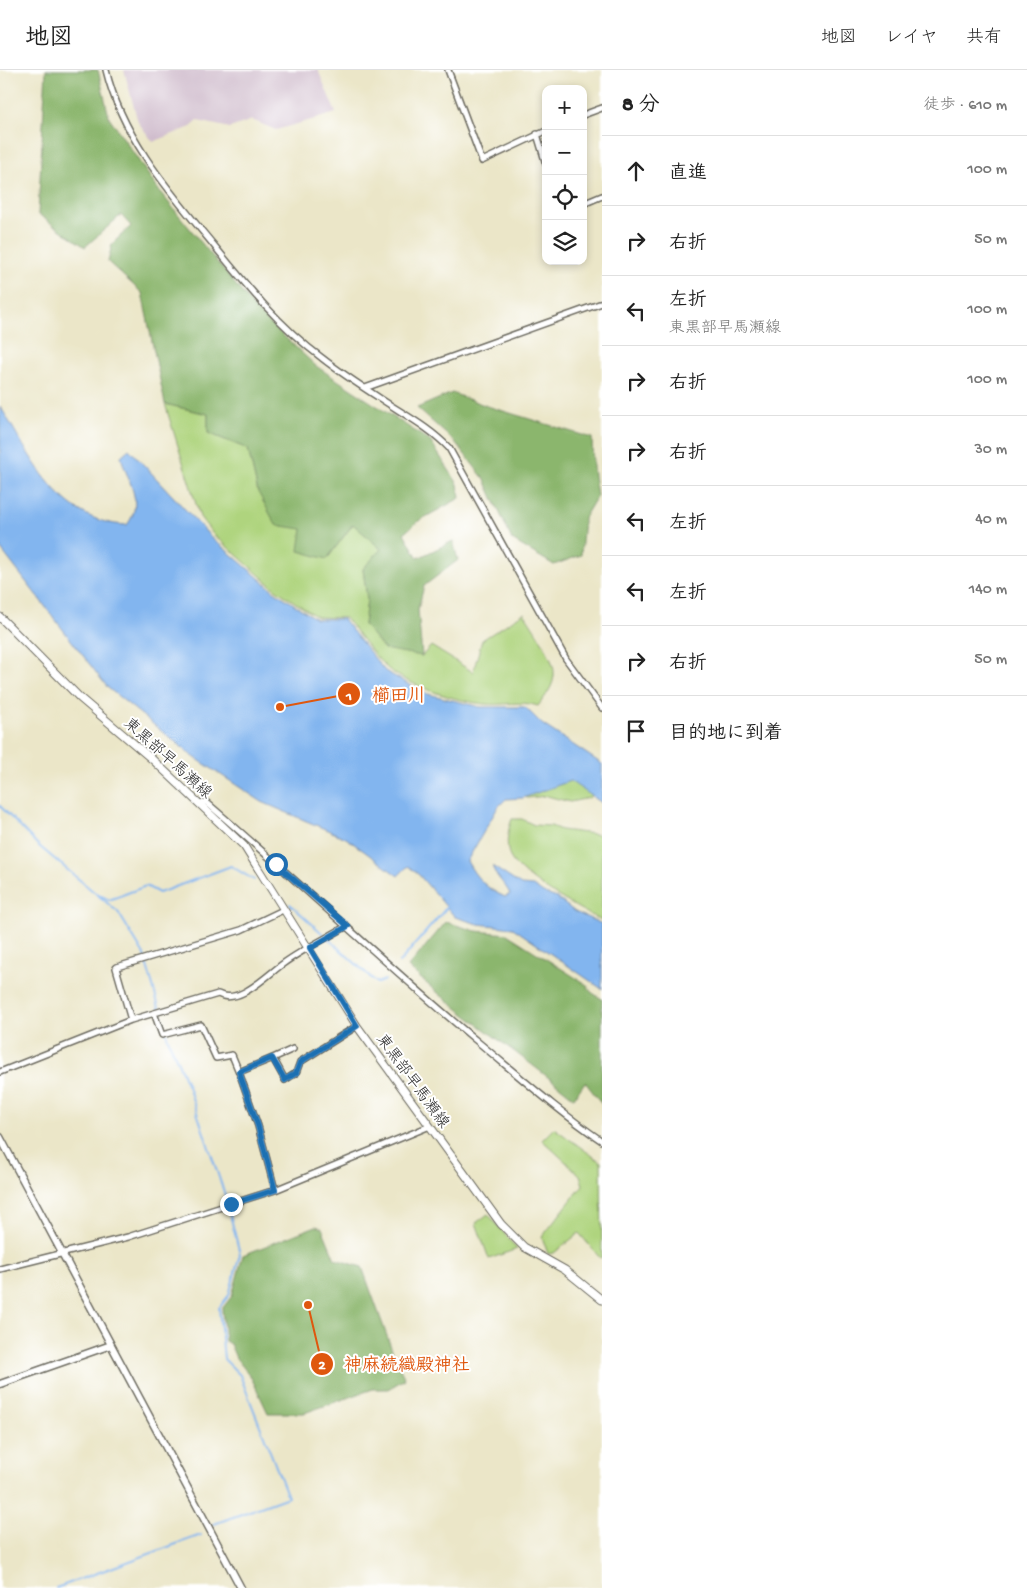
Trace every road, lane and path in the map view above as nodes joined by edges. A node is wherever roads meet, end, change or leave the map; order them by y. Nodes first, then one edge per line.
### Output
1 (106, 70) edge
2 (448, 70) edge
3 (602, 108) edge
4 (587, 114) edge
5 (542, 132) edge
6 (537, 134) junction
7 (542, 151) edge
8 (602, 196) edge
9 (587, 202) edge
10 (602, 302) edge
11 (365, 388) junction
12 (0, 617) edge
13 (602, 708) edge
14 (200, 803) junction
15 (283, 910) junction
16 (348, 926) junction
17 (312, 947) junction
18 (158, 1012) junction
19 (131, 1020) junction
20 (357, 1026) junction
21 (293, 1049) dead end
22 (272, 1058) junction
23 (0, 1072) edge
24 (239, 1072) junction
25 (430, 1126) junction
26 (0, 1137) edge
27 (602, 1141) edge
28 (275, 1190) junction
29 (62, 1253) junction
30 (0, 1269) edge
31 (602, 1300) edge
32 (111, 1345) junction
33 (0, 1384) edge
34 (241, 1588) edge

1 - 11 street
2 - 6 street
3 - 4 street
5 - 6 street
6 - 7 street
8 - 9 street
10 - 11 street
11 - 13 street
12 - 14 main road, 東黒部早馬瀬線
14 - 15 main road, 東黒部早馬瀬線
14 - 16 street
15 - 17 main road, 東黒部早馬瀬線
15 - 19 street
16 - 17 street
16 - 27 street
17 - 18 street
17 - 20 main road, 東黒部早馬瀬線
18 - 19 street
18 - 24 street
19 - 23 street
20 - 22 street
20 - 25 main road, 東黒部早馬瀬線
21 - 22 street
22 - 24 street
24 - 28 street
25 - 28 street
25 - 31 main road, 東黒部早馬瀬線
26 - 29 street
28 - 29 street
29 - 30 street
29 - 32 street
32 - 33 street
32 - 34 street

